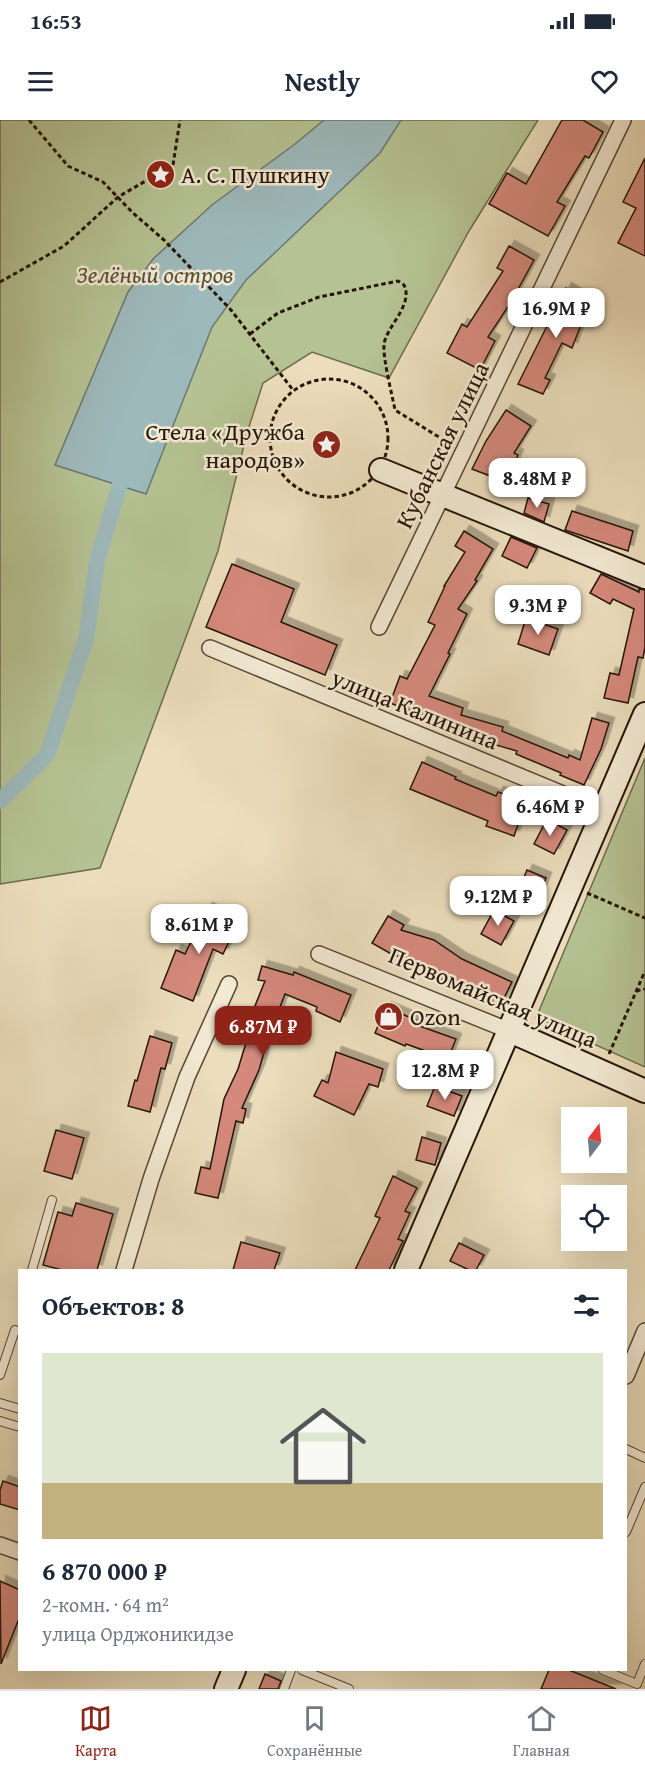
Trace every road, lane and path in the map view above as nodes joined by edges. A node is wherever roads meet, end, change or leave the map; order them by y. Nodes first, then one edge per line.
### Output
1 (29, 120) edge
2 (180, 120) edge
3 (623, 120) edge
4 (118, 197) junction
5 (0, 282) edge
6 (250, 334) junction
7 (293, 390) junction
8 (464, 452) junction
9 (381, 470) junction
10 (443, 496) junction
11 (645, 577) edge
12 (379, 627) dead end
13 (210, 648) dead end
14 (645, 714) edge
15 (604, 811) junction
16 (572, 886) junction
17 (645, 918) edge
18 (318, 954) dead end
19 (645, 971) edge
20 (229, 984) dead end
21 (645, 989) edge
22 (636, 991) junction
23 (510, 1031) junction
24 (601, 1072) junction
25 (645, 1091) edge
26 (52, 1200) dead end
27 (32, 1269) edge
28 (124, 1269) edge
29 (406, 1269) edge
30 (15, 1330) dead end
31 (645, 1331) edge
32 (634, 1369) edge
33 (0, 1375) edge
34 (0, 1403) edge
35 (18, 1408) edge
36 (0, 1420) edge
37 (18, 1426) edge
38 (627, 1449) edge
39 (645, 1458) edge
40 (645, 1487) edge
41 (627, 1530) edge
42 (0, 1545) edge
43 (18, 1551) edge
44 (645, 1664) edge
45 (234, 1671) edge
46 (291, 1671) edge
47 (304, 1671) edge
48 (605, 1671) edge
49 (346, 1688) edge
50 (226, 1689) edge
51 (284, 1689) edge

1 - 4 path
2 - 4 path
3 - 8 street, Кубанская улица
4 - 5 path
4 - 6 path
6 - 7 path
6 - 8 path
7 - 9 path
7 - 9 path
8 - 10 street, Кубанская улица
9 - 10 main road
10 - 11 main road
10 - 12 street, Кубанская улица
13 - 15 street, улица Калинина
14 - 15 main road
15 - 16 main road
16 - 17 path
16 - 23 main road
18 - 23 street, Первомайская улица
19 - 22 path
20 - 28 street
21 - 22 path
22 - 24 path
23 - 24 main road, Первомайская улица
23 - 29 main road
24 - 25 main road, Первомайская улица
26 - 27 lane
30 - 33 lane
31 - 32 street
34 - 35 lane
36 - 37 lane
38 - 39 lane
40 - 41 lane
42 - 43 street
44 - 48 lane
45 - 50 main road
46 - 51 lane
47 - 49 lane

